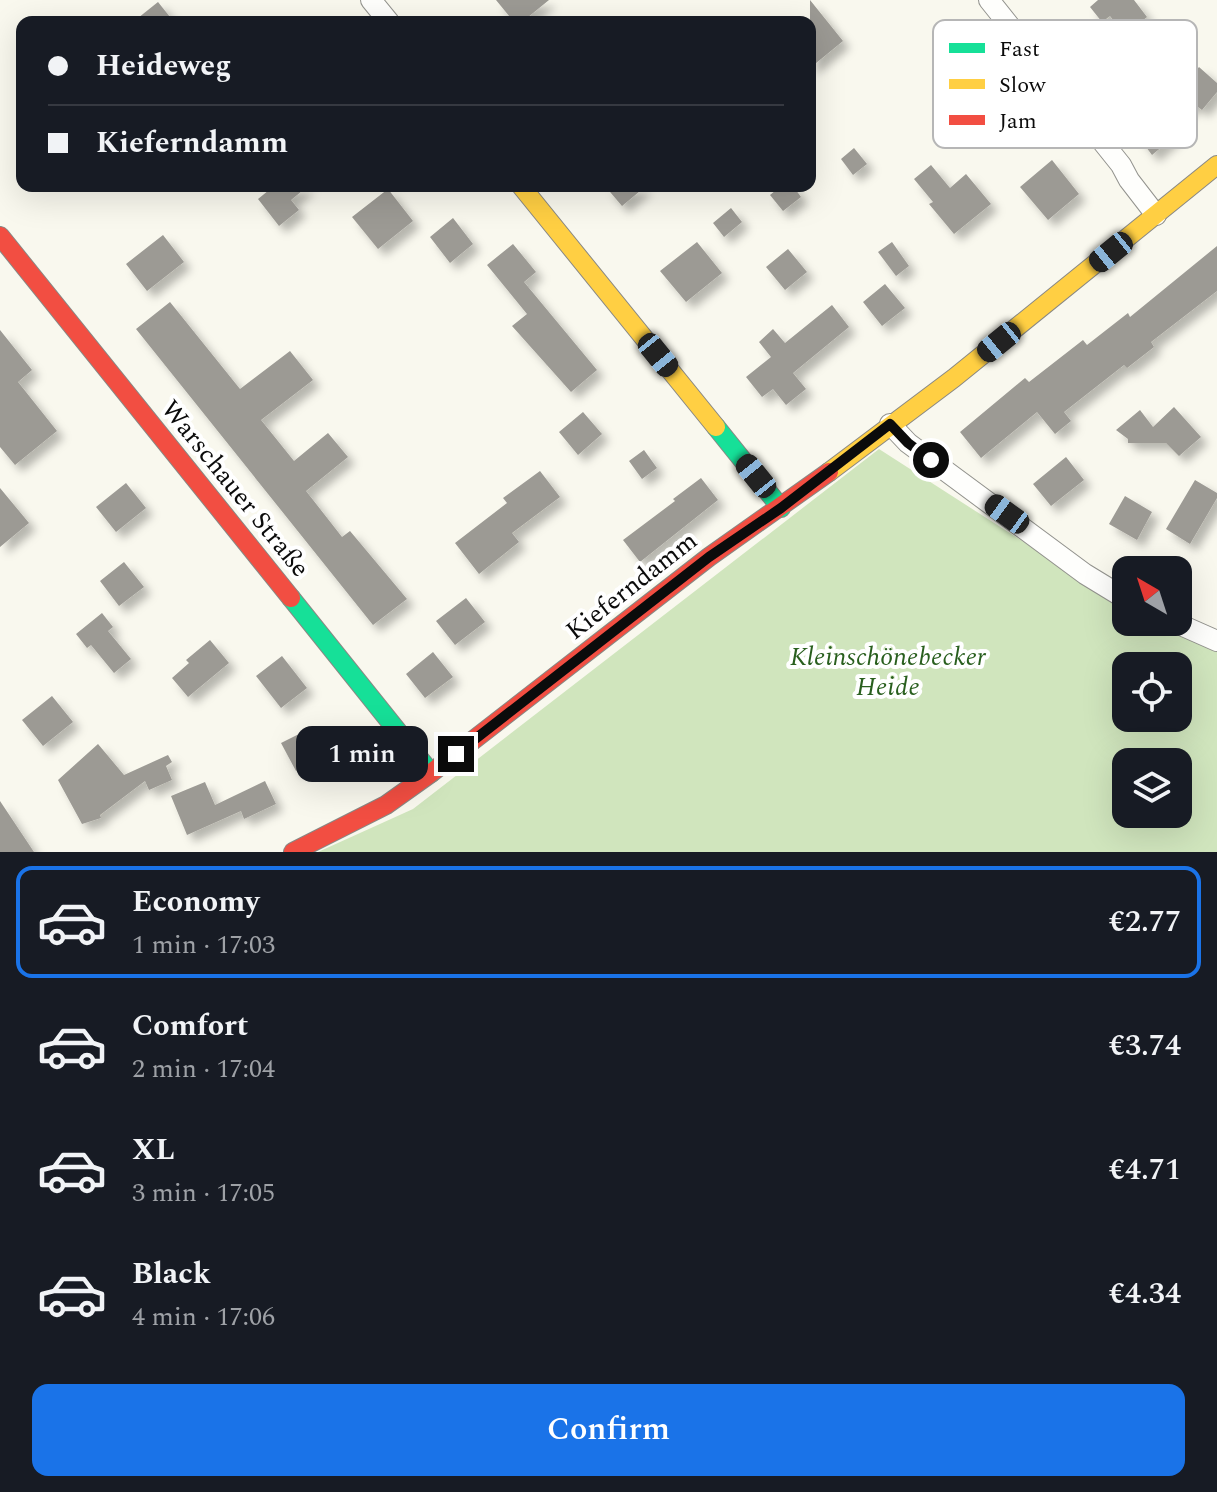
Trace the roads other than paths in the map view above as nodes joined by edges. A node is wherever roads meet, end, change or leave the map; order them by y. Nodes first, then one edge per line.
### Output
1 (371, 0) edge
2 (989, 0) edge
3 (384, 16) edge
4 (1005, 20) edge
5 (1107, 148) edge
6 (1217, 165) edge
7 (526, 192) edge
8 (1156, 215) junction
9 (0, 236) edge
10 (890, 424) junction
11 (781, 508) junction
12 (1112, 590) edge
13 (1192, 630) edge
14 (1217, 641) edge
15 (431, 773) junction
16 (293, 852) edge

1 - 3 street
2 - 4 street
5 - 8 street
6 - 8 street, Kieferndamm
7 - 11 street
8 - 10 street, Kieferndamm
9 - 15 street, Warschauer Straße
10 - 11 street, Kieferndamm
10 - 12 street
11 - 15 street, Kieferndamm
13 - 14 street
15 - 16 street, Kieferndamm

